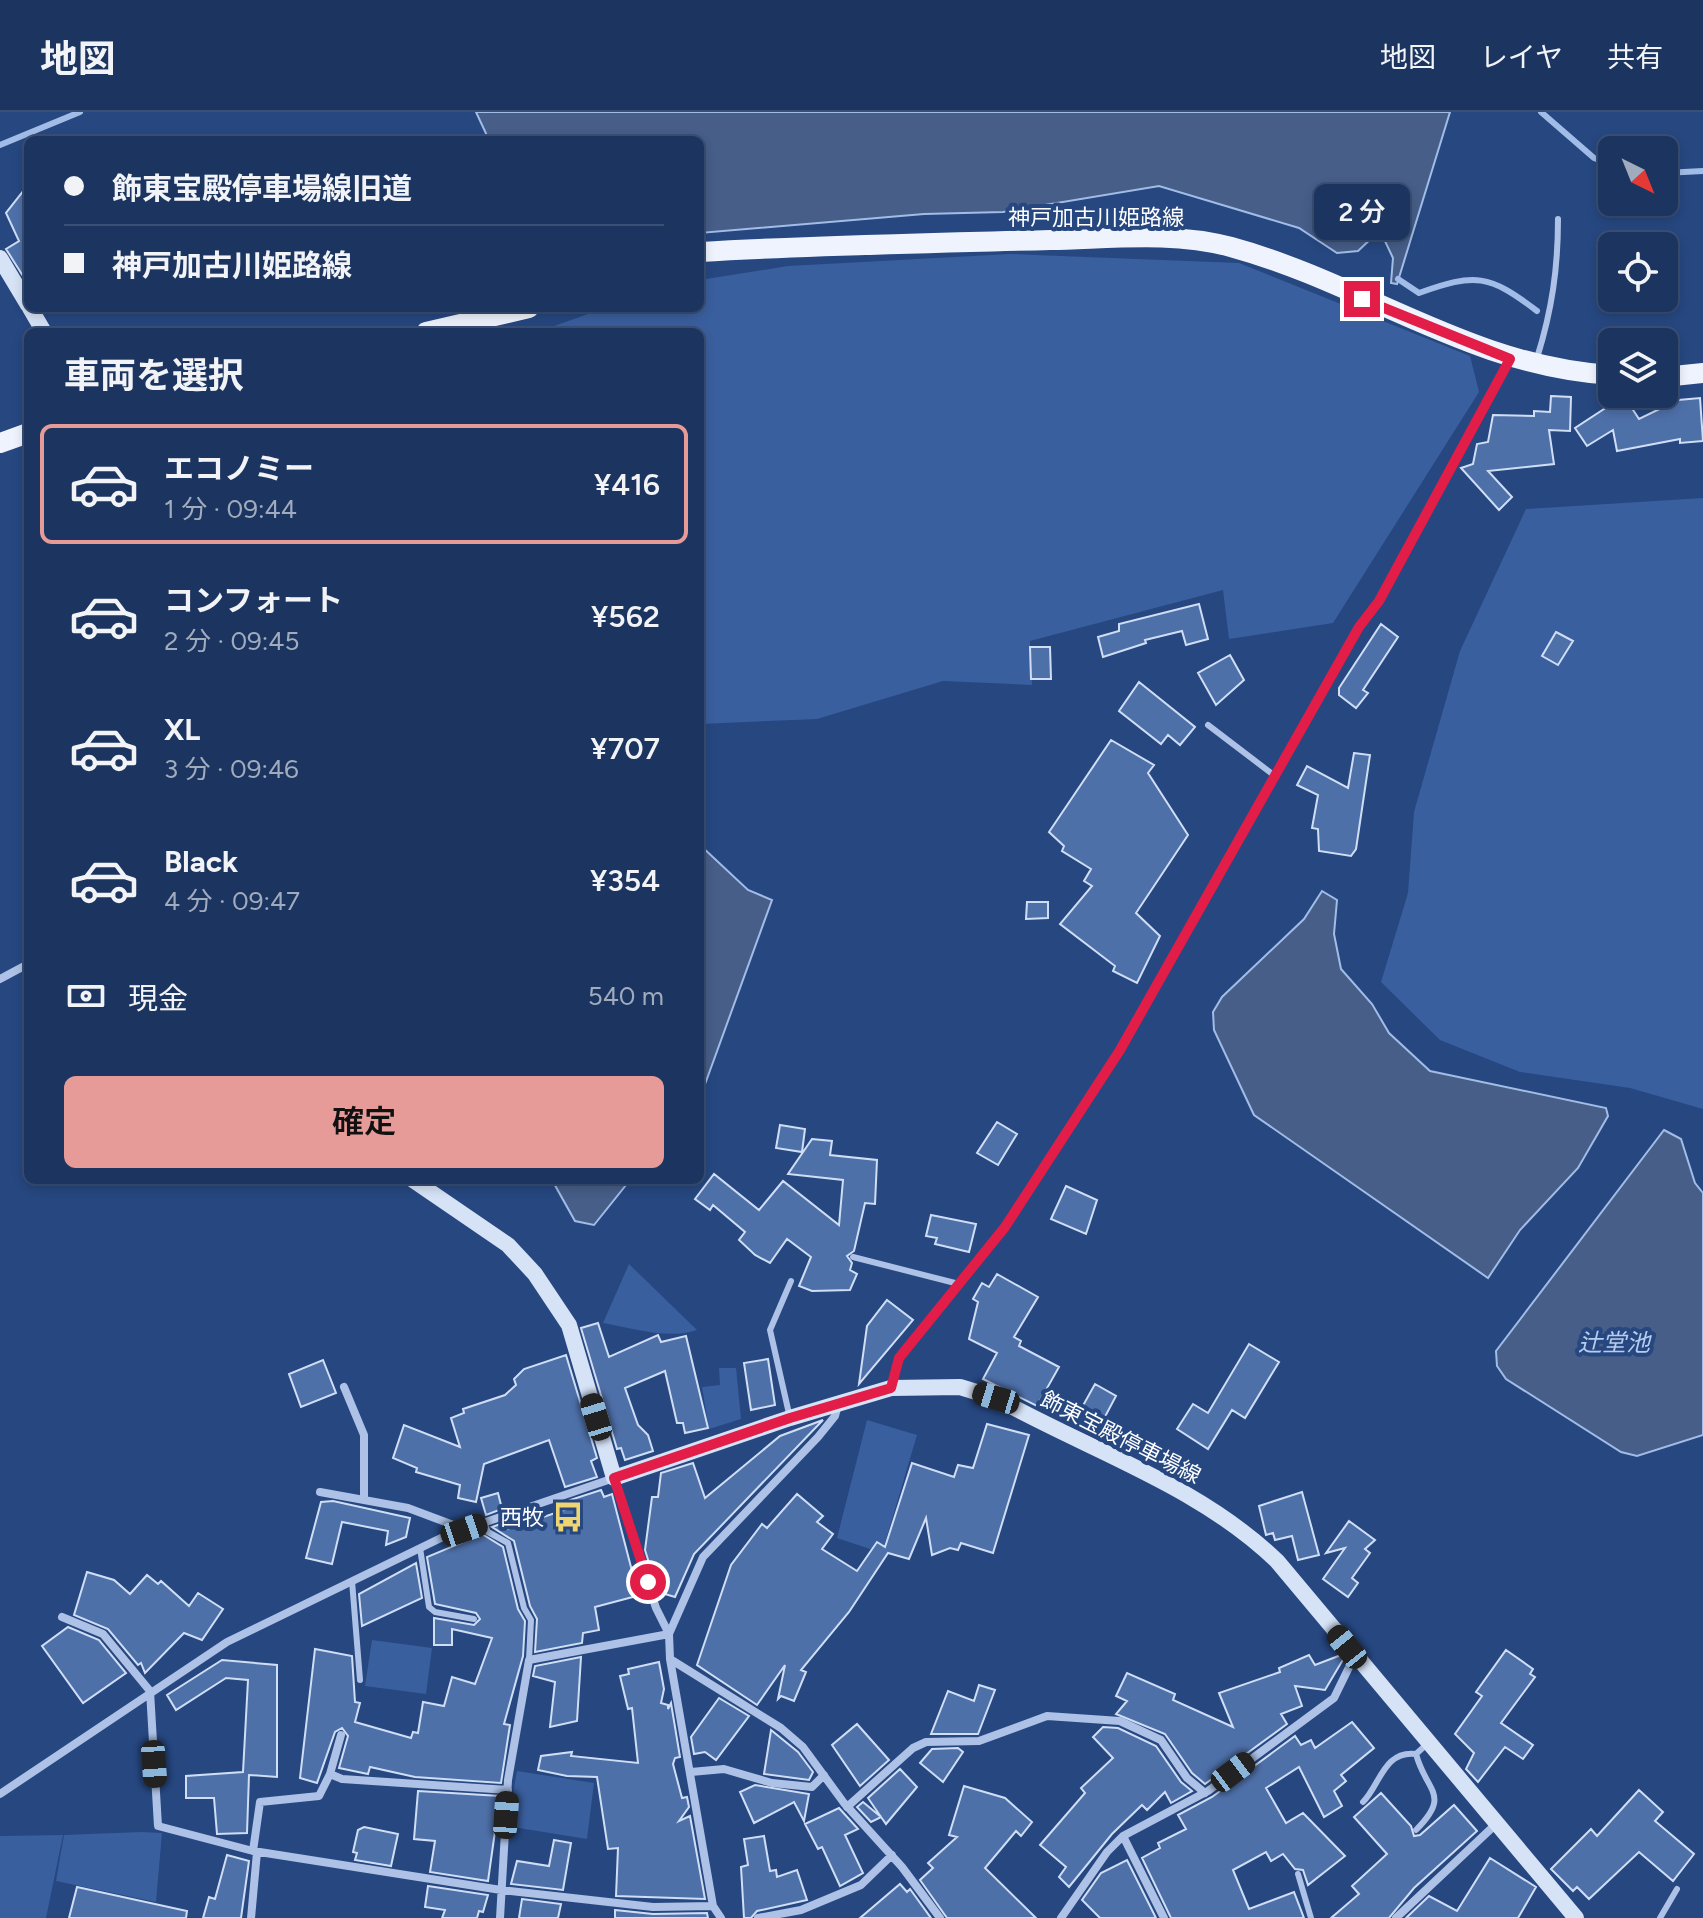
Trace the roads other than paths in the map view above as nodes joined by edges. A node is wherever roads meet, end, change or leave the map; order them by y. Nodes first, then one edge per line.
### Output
1 (1558, 219) dead end
2 (704, 252) edge
3 (0, 258) edge
4 (24, 299) edge
5 (512, 312) edge
6 (443, 328) edge
7 (1510, 359) junction
8 (1534, 365) junction
9 (1703, 373) edge
10 (1598, 374) edge
11 (1678, 376) edge
12 (24, 434) edge
13 (0, 443) edge
14 (1208, 725) dead end
15 (1275, 776) junction
16 (24, 966) edge
17 (0, 979) edge
18 (419, 1184) edge
19 (853, 1257) dead end
20 (791, 1281) dead end
21 (959, 1284) junction
22 (344, 1387) dead end
23 (891, 1388) junction
24 (839, 1404) junction
25 (790, 1418) junction
26 (614, 1478) junction
27 (320, 1492) dead end
28 (364, 1498) junction
29 (484, 1523) junction
30 (464, 1530) junction
31 (420, 1548) junction
32 (352, 1581) junction
33 (62, 1617) dead end
34 (474, 1619) dead end
35 (669, 1634) junction
36 (1354, 1657) junction
37 (670, 1659) junction
38 (529, 1660) junction
39 (360, 1680) dead end
40 (150, 1691) junction
41 (341, 1735) dead end
42 (1422, 1749) junction
43 (691, 1772) junction
44 (330, 1774) junction
45 (824, 1775) junction
46 (508, 1790) junction
47 (1205, 1793) junction
48 (0, 1794) edge
49 (1363, 1802) dead end
50 (847, 1807) junction
51 (1495, 1825) junction
52 (1416, 1830) dead end
53 (1123, 1836) junction
54 (255, 1851) junction
55 (892, 1855) junction
56 (1298, 1874) dead end
57 (1677, 1889) dead end
58 (501, 1890) junction
59 (713, 1906) junction
60 (251, 1918) edge
61 (500, 1918) edge
62 (721, 1918) edge
63 (758, 1918) edge
64 (940, 1918) edge
65 (1061, 1918) edge
66 (1164, 1918) edge
67 (1311, 1918) edge
68 (1396, 1918) edge
69 (1576, 1918) edge
70 (1660, 1918) edge

1 - 8 lane
2 - 7 main road, 神戸加古川姫路線
3 - 4 main road
5 - 6 main road
7 - 8 main road, 神戸加古川姫路線
7 - 15 street
8 - 10 main road, 神戸加古川姫路線
9 - 11 main road
12 - 13 main road
14 - 15 lane
15 - 21 street
16 - 17 street
18 - 26 main road
19 - 21 lane
20 - 25 lane
21 - 23 street
22 - 28 street
23 - 24 main road, 飾東宝殿停車場線
23 - 36 main road, 飾東宝殿停車場線
24 - 25 main road, 飾東宝殿停車場線
24 - 35 street
25 - 26 main road, 飾東宝殿停車場線
26 - 29 street
26 - 35 street
27 - 28 street
28 - 30 street
29 - 30 street
29 - 38 lane
30 - 31 street
31 - 32 street
31 - 34 lane
32 - 39 lane
32 - 40 street
33 - 40 street
35 - 37 street
35 - 38 street
36 - 42 main road, 飾東宝殿停車場線
36 - 47 street
37 - 43 street
37 - 45 street
38 - 46 street
40 - 48 street
40 - 54 street
41 - 44 street
42 - 49 lane
42 - 51 main road, 飾東宝殿停車場線
42 - 52 lane
43 - 45 street
43 - 59 street
44 - 46 street
44 - 54 street
45 - 50 street
46 - 58 street
47 - 50 street
47 - 53 street
50 - 55 street
51 - 68 street
51 - 69 main road, 飾東宝殿停車場線
53 - 65 street
53 - 66 street
54 - 58 street
54 - 60 street
55 - 63 street
55 - 64 street
56 - 67 lane
57 - 70 lane
58 - 59 street
58 - 61 street
59 - 62 street

